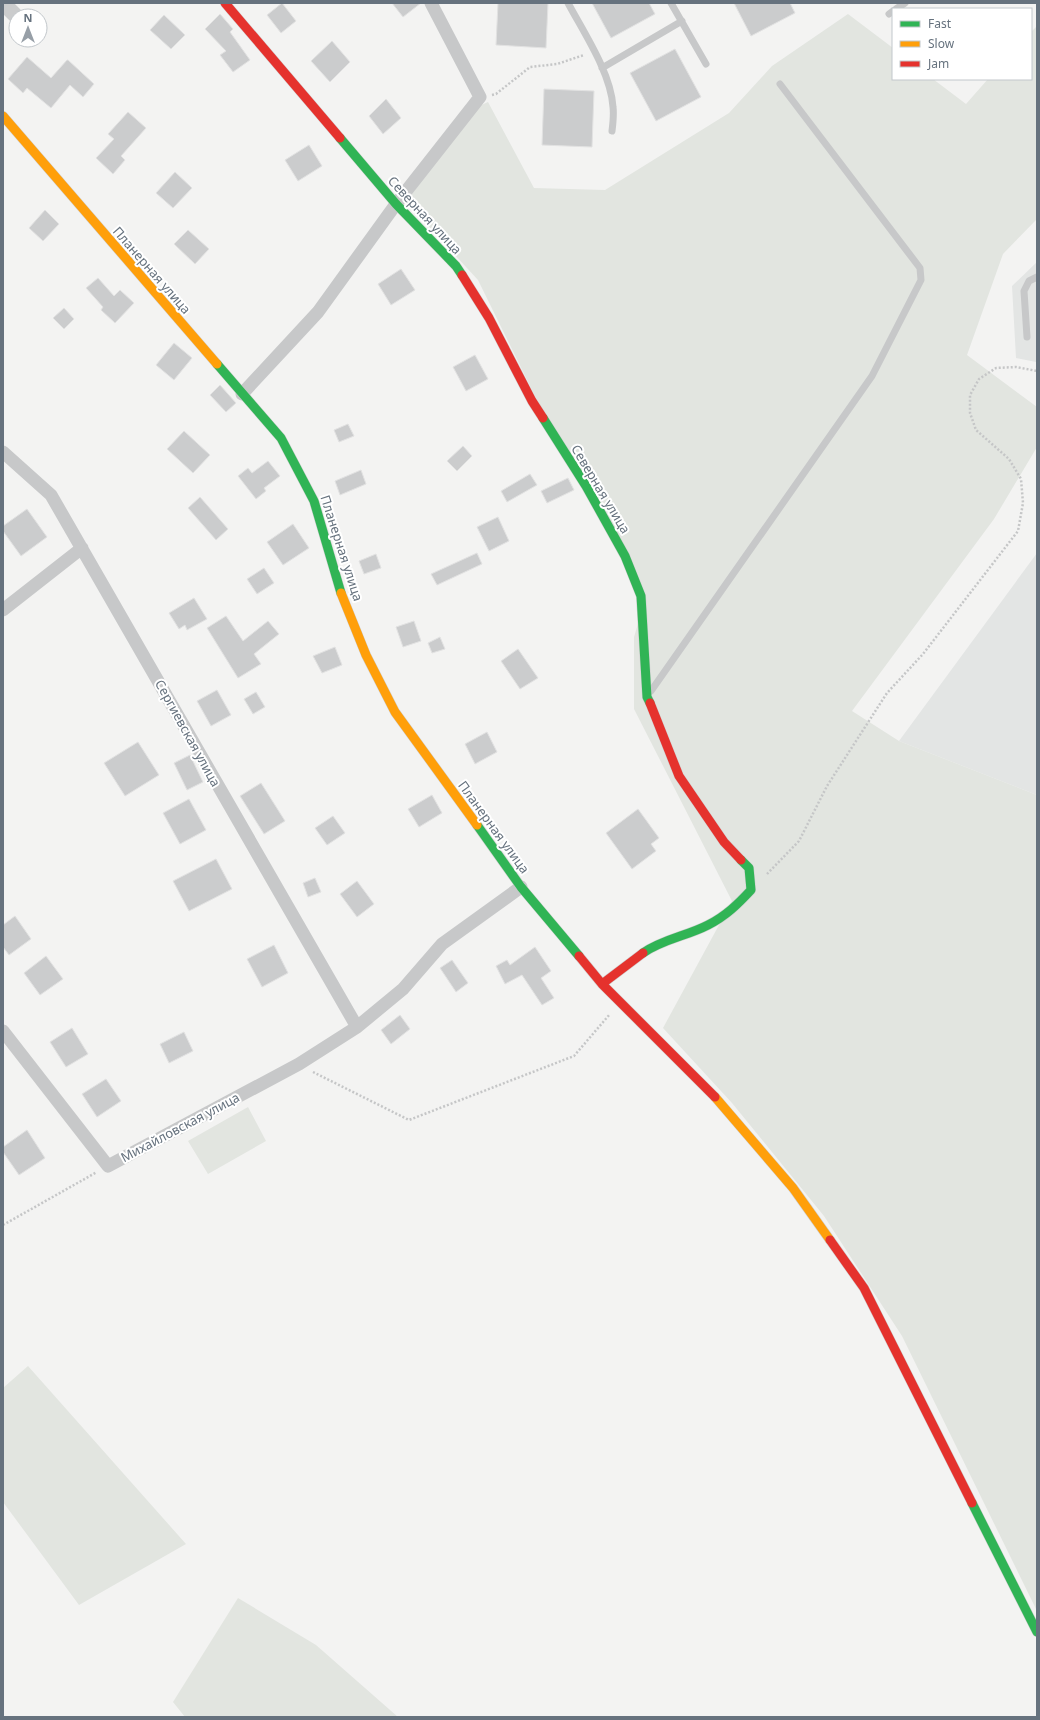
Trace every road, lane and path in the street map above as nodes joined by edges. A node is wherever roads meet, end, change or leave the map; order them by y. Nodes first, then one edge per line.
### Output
1 (225, 3) edge
2 (431, 3) edge
3 (568, 3) edge
4 (674, 4) edge
5 (682, 21) junction
6 (584, 55) dead end
7 (706, 64) dead end
8 (602, 68) junction
9 (780, 84) dead end
10 (496, 94) dead end
11 (3, 116) edge
12 (612, 131) dead end
13 (396, 204) junction
14 (1037, 277) edge
15 (1027, 337) dead end
16 (1037, 371) edge
17 (242, 394) junction
18 (3, 452) edge
19 (82, 548) junction
20 (3, 610) edge
21 (646, 697) junction
22 (521, 887) junction
23 (751, 890) junction
24 (602, 984) junction
25 (624, 1005) junction
26 (357, 1027) junction
27 (3, 1031) edge
28 (299, 1064) junction
29 (108, 1166) junction
30 (3, 1225) edge
31 (1037, 1632) edge

1 - 13 street, Северная улица
2 - 13 street
3 - 8 lane
4 - 5 lane
5 - 7 lane
5 - 8 lane
6 - 10 path
8 - 12 lane
9 - 21 lane
11 - 17 street, Планерная улица
13 - 17 street
13 - 21 street, Северная улица
14 - 15 lane
16 - 23 path
17 - 22 street, Планерная улица
18 - 19 street, Сергиевская улица
19 - 20 street
19 - 26 street, Сергиевская улица
21 - 23 street, Северная улица
22 - 24 street, Планерная улица
22 - 26 street, Михайловская улица
23 - 24 street
24 - 25 street, Планерная улица
25 - 28 path
25 - 31 street, Планерная улица
26 - 28 street, Михайловская улица
27 - 29 street, Михайловская улица
28 - 29 street, Михайловская улица
29 - 30 path

